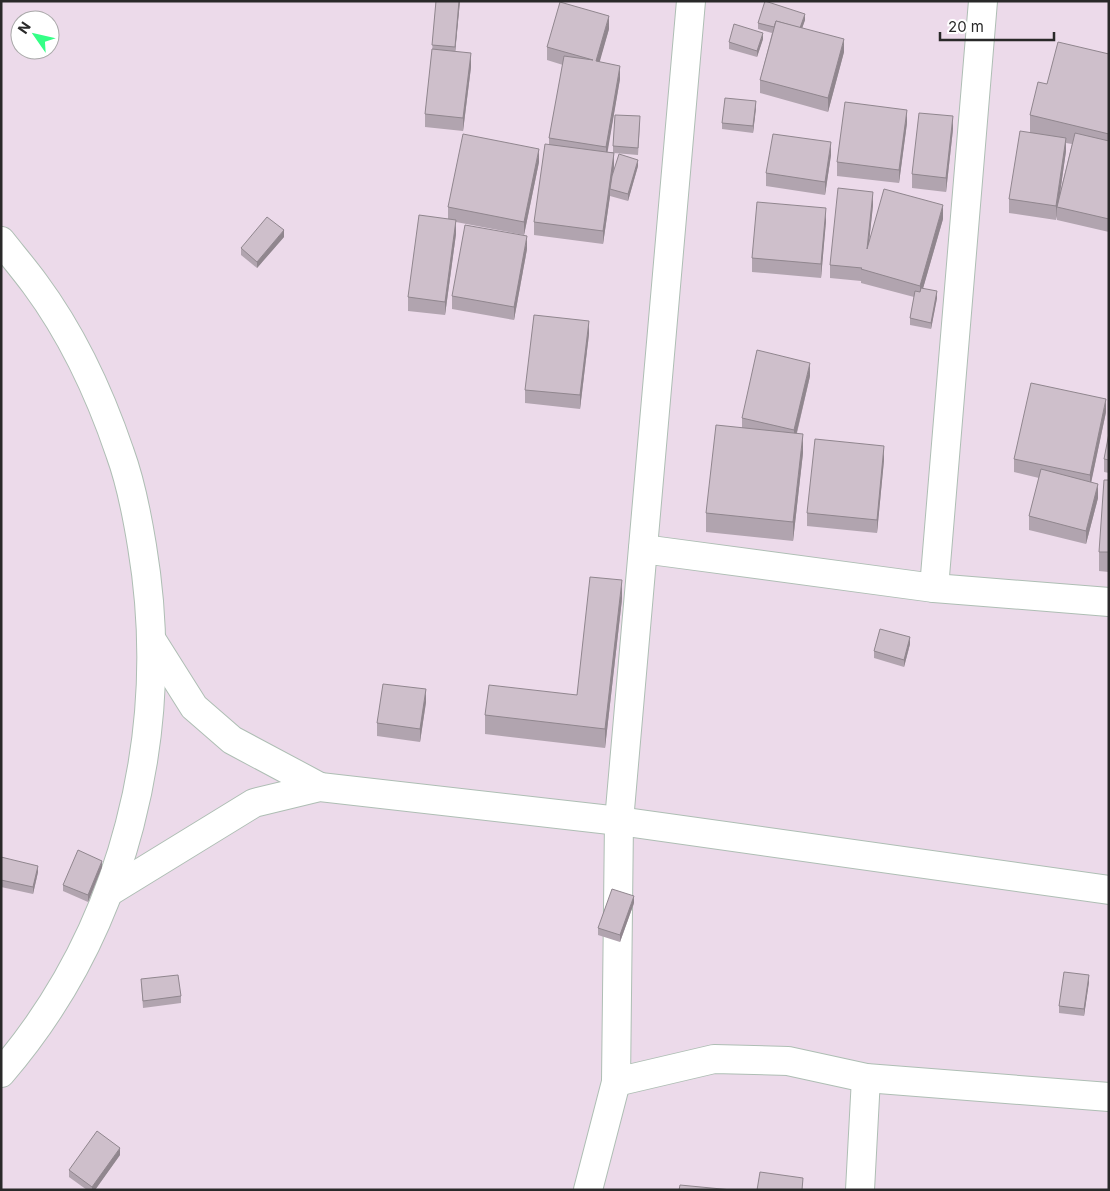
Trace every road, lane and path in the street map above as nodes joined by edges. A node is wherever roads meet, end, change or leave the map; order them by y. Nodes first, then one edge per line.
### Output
1 (691, 1) edge
2 (983, 1) edge
3 (1, 241) edge
4 (643, 549) junction
5 (934, 588) junction
6 (1109, 602) edge
7 (153, 642) junction
8 (320, 787) junction
9 (620, 821) junction
10 (1109, 890) edge
11 (109, 892) junction
12 (1, 1073) edge
13 (866, 1078) junction
14 (616, 1082) junction
15 (1109, 1097) edge
16 (588, 1190) edge
17 (860, 1190) edge

1 - 4 street
2 - 5 street
3 - 7 street
4 - 5 street
4 - 9 street
5 - 6 street
7 - 8 street
7 - 11 street
8 - 9 street
8 - 11 street
9 - 10 street
9 - 14 street
11 - 12 street
13 - 14 street
13 - 15 street
13 - 17 street
14 - 16 street

